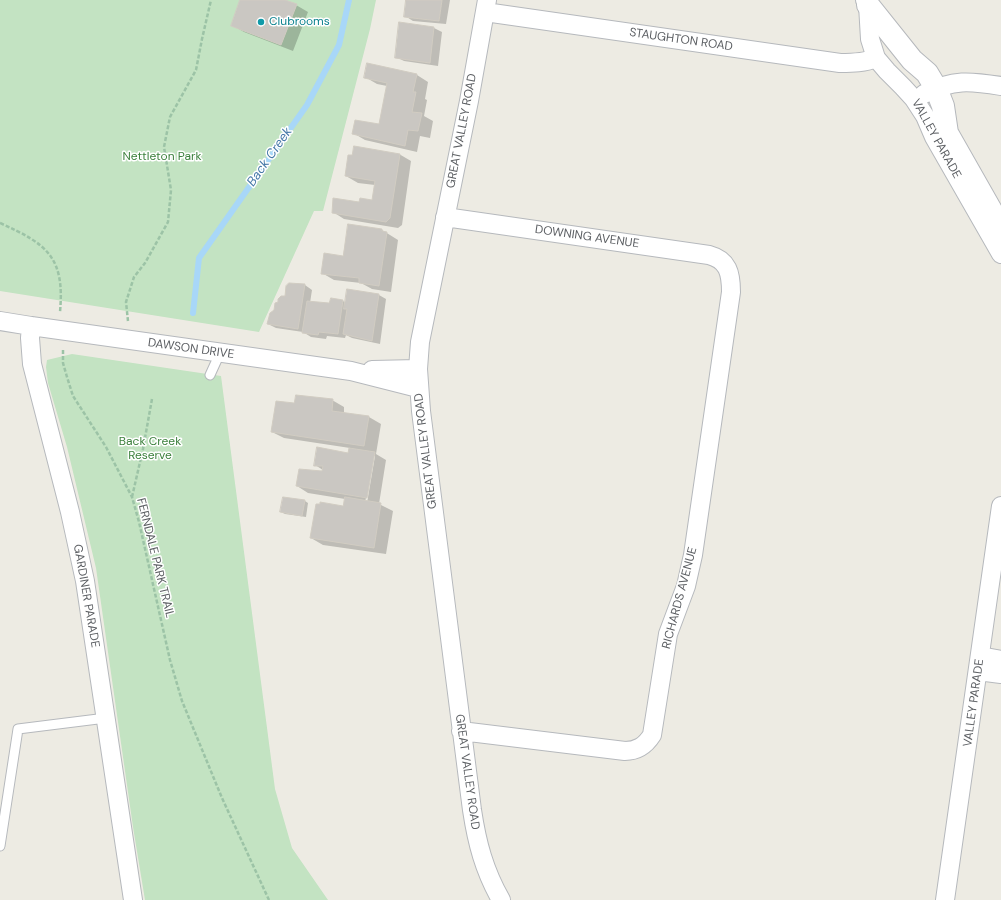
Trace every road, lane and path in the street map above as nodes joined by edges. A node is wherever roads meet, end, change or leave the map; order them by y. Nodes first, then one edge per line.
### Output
1 (211, 0) edge
2 (867, 3) edge
3 (486, 6) edge
4 (876, 58) junction
5 (1001, 86) edge
6 (936, 88) junction
7 (914, 99) junction
8 (445, 217) junction
9 (0, 223) edge
10 (1001, 228) edge
11 (1001, 254) edge
12 (725, 265) joint
13 (0, 322) edge
14 (31, 326) junction
15 (59, 331) junction
16 (130, 340) junction
17 (220, 353) junction
18 (418, 369) junction
19 (351, 371) junction
20 (210, 375) dead end
21 (418, 388) junction
22 (152, 399) dead end
23 (93, 418) dead end
24 (89, 420) junction
25 (132, 497) junction
26 (1001, 506) edge
27 (1001, 660) edge
28 (979, 664) junction
29 (1001, 674) edge
30 (106, 718) junction
31 (461, 731) junction
32 (0, 846) edge
33 (132, 900) edge
34 (268, 900) edge
35 (501, 900) edge
36 (946, 900) edge

1 - 16 path
2 - 4 street, VALLEY PARADE
2 - 6 street, VALLEY PARADE
3 - 4 street, STAUGHTON ROAD
3 - 8 street, GREAT VALLEY ROAD
4 - 7 street, VALLEY PARADE
5 - 6 street
6 - 7 street
6 - 10 street, VALLEY PARADE
7 - 11 street, VALLEY PARADE
8 - 12 street, DOWNING AVENUE
8 - 18 street, GREAT VALLEY ROAD
9 - 15 path, FERNDALE PARK TRAIL
12 - 31 street, RICHARDS AVENUE
13 - 14 street
14 - 15 street, DAWSON DRIVE
14 - 30 street, GARDINER PARADE
15 - 16 street, DAWSON DRIVE
15 - 24 path, FERNDALE PARK TRAIL
16 - 17 street, DAWSON DRIVE
17 - 19 street, DAWSON DRIVE
17 - 20 lane
18 - 19 street, DAWSON DRIVE
18 - 21 street, GREAT VALLEY ROAD
19 - 21 street, DAWSON DRIVE
21 - 31 street, GREAT VALLEY ROAD
22 - 25 path
23 - 24 path
24 - 25 path, FERNDALE PARK TRAIL
25 - 34 path, FERNDALE PARK TRAIL
26 - 28 street, VALLEY PARADE
27 - 28 street
28 - 29 street
28 - 36 street, VALLEY PARADE
30 - 32 lane
30 - 33 street, GARDINER PARADE
31 - 35 street, GREAT VALLEY ROAD

